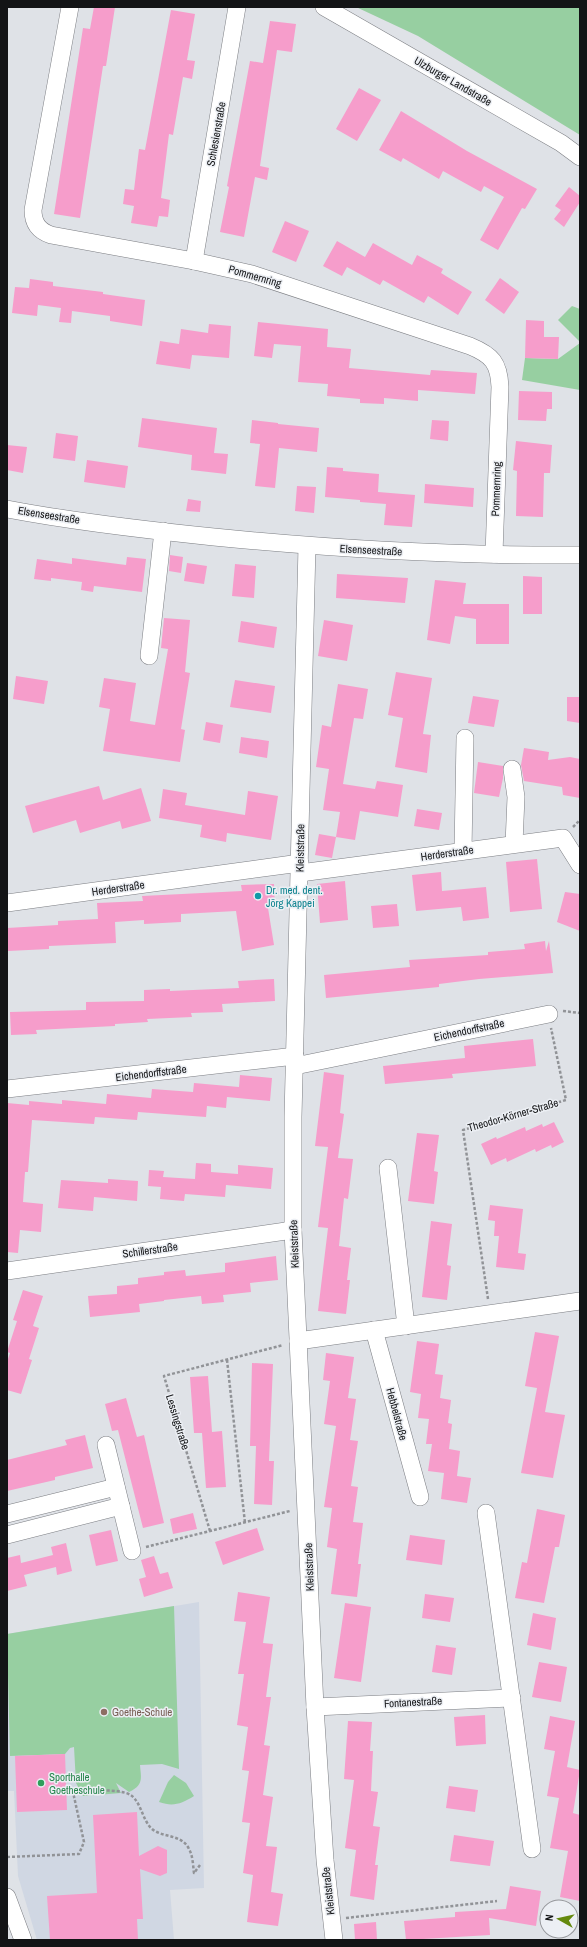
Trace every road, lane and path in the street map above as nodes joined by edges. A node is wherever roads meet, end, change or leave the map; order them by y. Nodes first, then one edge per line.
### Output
1 (70, 7) edge
2 (237, 7) edge
3 (324, 7) edge
4 (580, 157) edge
5 (194, 261) junction
6 (7, 509) edge
7 (163, 531) junction
8 (307, 546) junction
9 (494, 554) junction
10 (580, 555) edge
11 (149, 656) dead end
12 (465, 738) dead end
13 (512, 769) dead end
14 (514, 844) junction
15 (463, 851) junction
16 (580, 865) edge
17 (300, 868) junction
18 (7, 903) edge
19 (548, 1014) joint
20 (295, 1061) junction
21 (7, 1089) edge
22 (388, 1168) dead end
23 (293, 1230) junction
24 (7, 1271) edge
25 (580, 1301) edge
26 (490, 1314) junction
27 (406, 1326) junction
28 (374, 1330) junction
29 (298, 1341) junction
30 (227, 1360) junction
31 (106, 1445) dead end
32 (116, 1487) junction
33 (420, 1497) dead end
34 (121, 1506) junction
35 (306, 1507) junction
36 (486, 1513) dead end
37 (7, 1514) edge
38 (245, 1523) junction
39 (210, 1531) junction
40 (7, 1535) edge
41 (132, 1551) joint
42 (512, 1698) junction
43 (315, 1707) junction
44 (532, 1849) dead end
45 (7, 1857) edge
46 (200, 1865) dead end
47 (7, 1897) edge
48 (497, 1901) dead end
49 (331, 1920) junction
50 (24, 1940) edge
51 (334, 1940) edge

1 - 5 street, Pommernring
2 - 5 street, Schlesienstraße
3 - 4 street, Ulzburger Landstraße
5 - 9 street, Pommernring
6 - 7 street, Elsenseestraße
7 - 8 street, Elsenseestraße
7 - 11 street
8 - 9 street, Elsenseestraße
8 - 17 street, Kleiststraße
9 - 10 street, Elsenseestraße
12 - 15 street
13 - 14 street
14 - 15 street, Herderstraße
14 - 16 street, Herderstraße
15 - 17 street, Herderstraße
17 - 18 street, Herderstraße
17 - 20 street, Kleiststraße
19 - 20 street, Eichendorffstraße
19 - 26 path, Theodor-Körner-Straße
20 - 21 street, Eichendorffstraße
20 - 23 street, Kleiststraße
22 - 27 street
23 - 24 street, Schillerstraße
23 - 29 street, Kleiststraße
25 - 26 street
26 - 27 street
27 - 28 street
28 - 29 street
28 - 33 street, Hebbelstraße
29 - 30 path, Lessingstraße
29 - 35 street, Kleiststraße
30 - 38 path
30 - 39 path, Lessingstraße
31 - 32 street
32 - 34 street
32 - 37 street
34 - 40 street
34 - 41 street
35 - 38 path
35 - 43 street, Kleiststraße
36 - 42 street
38 - 39 path
39 - 41 path
42 - 43 street, Fontanestraße
42 - 44 street
43 - 49 street, Kleiststraße
45 - 46 path
47 - 50 street
48 - 49 path
49 - 51 street, Kleiststraße

